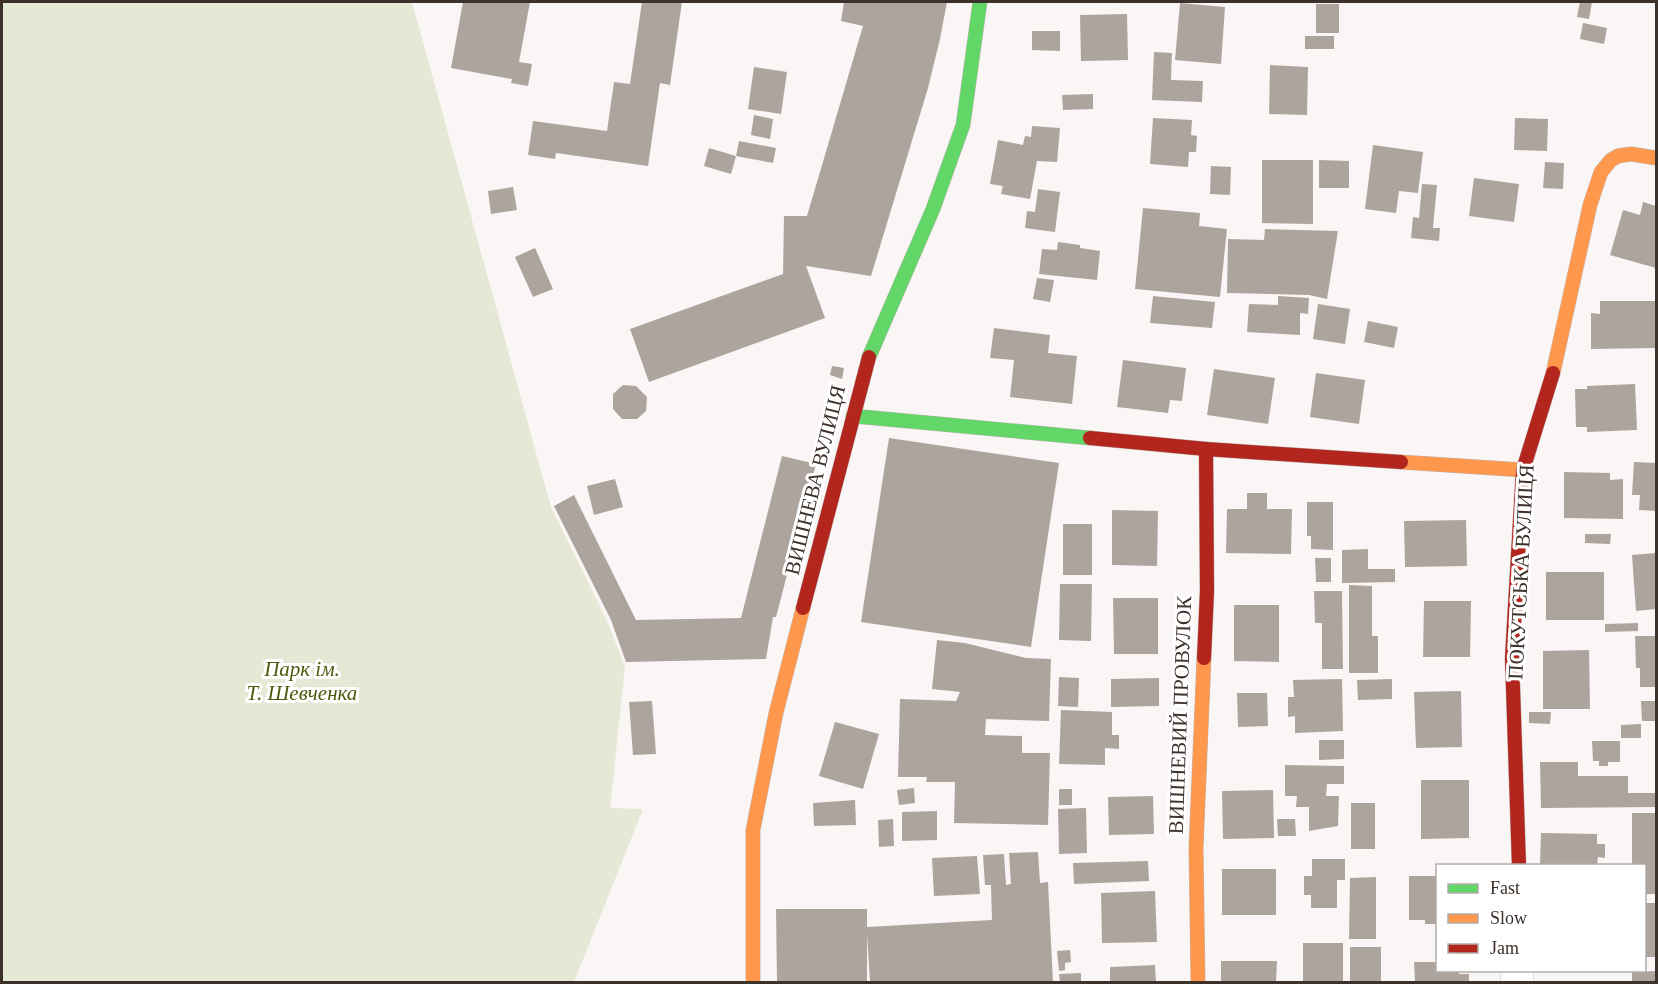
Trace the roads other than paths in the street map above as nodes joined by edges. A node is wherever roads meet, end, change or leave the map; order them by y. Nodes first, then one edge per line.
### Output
1 (981, 2) edge
2 (1656, 158) edge
3 (853, 416) junction
4 (1206, 449) junction
5 (1523, 470) junction
6 (1519, 864) edge
7 (753, 982) edge
8 (1198, 982) edge

1 - 3 street, ВИШНЕВА ВУЛИЦЯ
2 - 5 street, ПОКУТСЬКА ВУЛИЦЯ
3 - 4 street
3 - 7 street, ВИШНЕВА ВУЛИЦЯ
4 - 5 street
4 - 8 street, ВИШНЕВИЙ ПРОВУЛОК
5 - 6 street, ПОКУТСЬКА ВУЛИЦЯ

